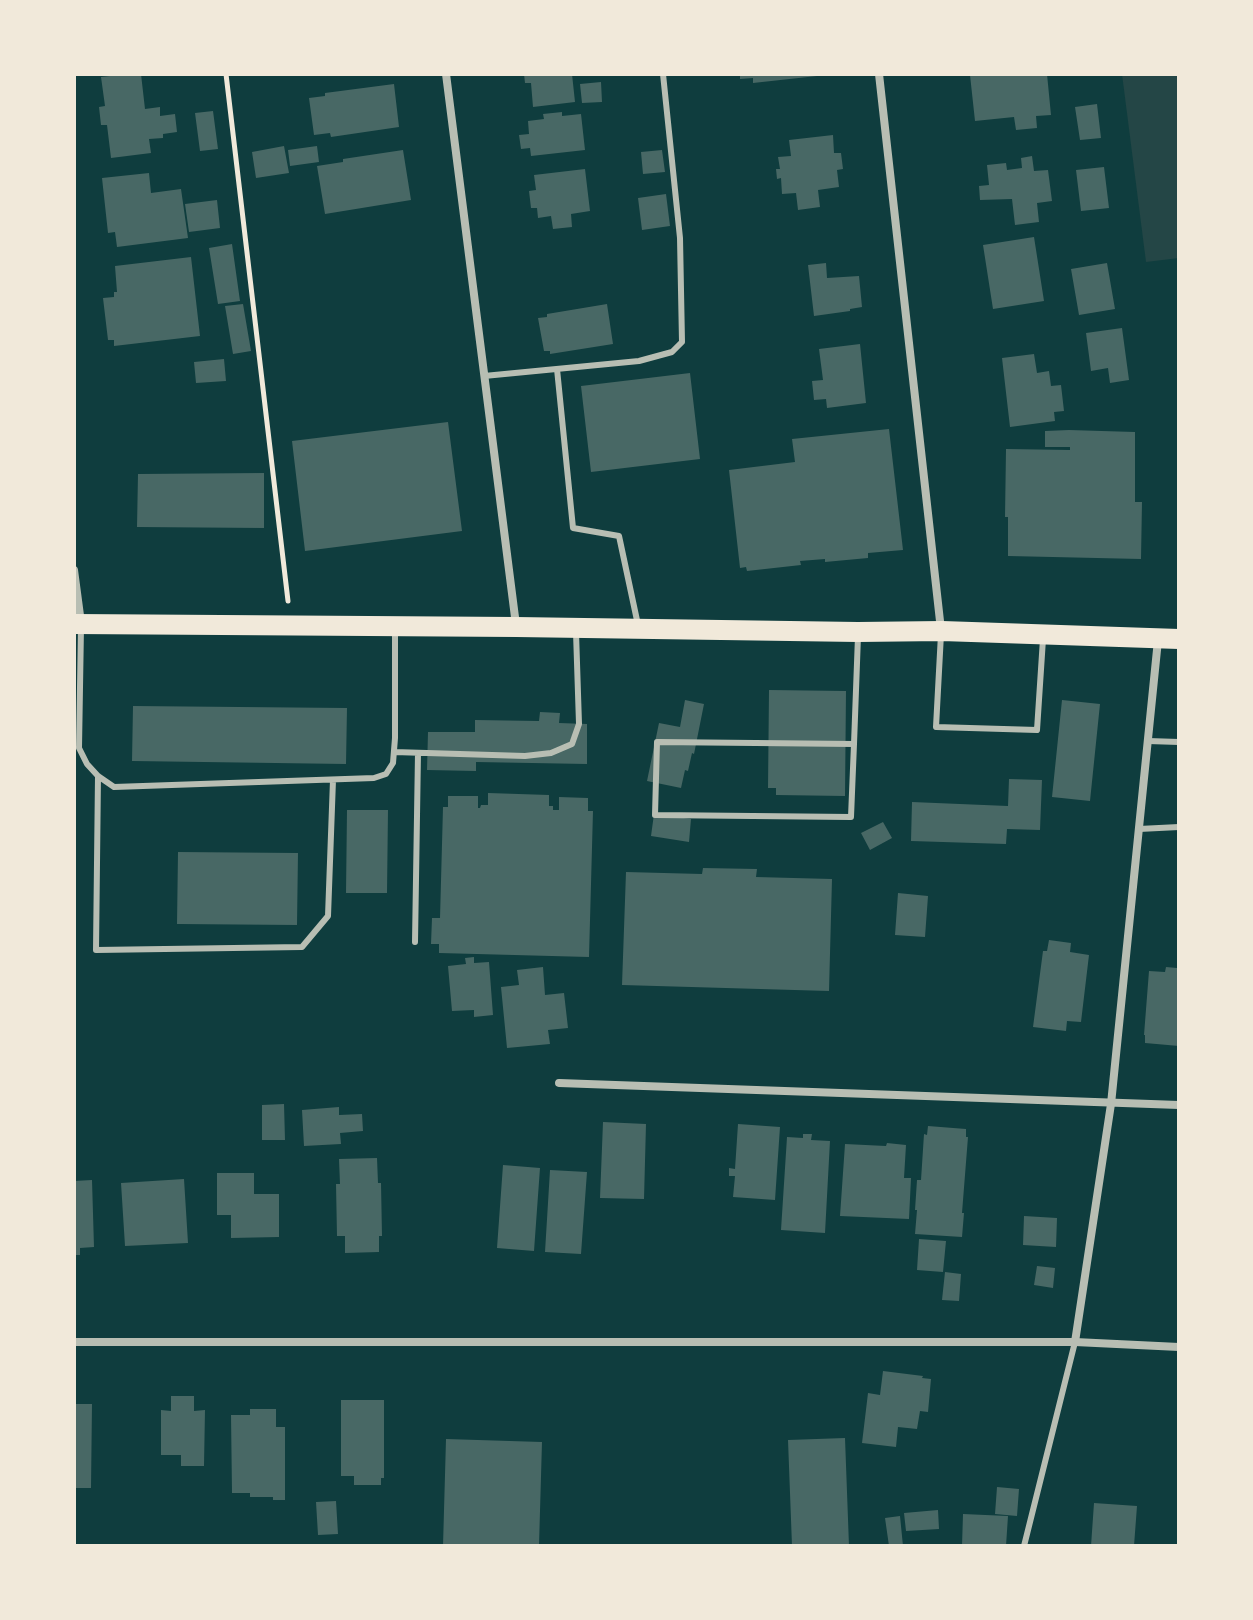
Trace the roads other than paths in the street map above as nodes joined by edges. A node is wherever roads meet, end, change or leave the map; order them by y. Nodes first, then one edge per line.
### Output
1 (446, 74) edge
2 (663, 74) edge
3 (879, 74) edge
4 (557, 369) junction
5 (484, 376) junction
6 (74, 570) edge
7 (78, 624) edge
8 (395, 626) junction
9 (516, 627) junction
10 (576, 628) junction
11 (639, 629) junction
12 (942, 631) junction
13 (858, 632) junction
14 (1044, 635) junction
15 (1158, 638) junction
16 (1179, 639) edge
17 (1148, 741) junction
18 (1179, 742) edge
19 (854, 744) junction
20 (394, 752) junction
21 (418, 753) junction
22 (98, 776) junction
23 (333, 780) junction
24 (1179, 827) edge
25 (1139, 829) junction
26 (415, 942) dead end
27 (559, 1083) dead end
28 (1111, 1104) junction
29 (1179, 1105) edge
30 (74, 1342) edge
31 (1075, 1342) junction
32 (1179, 1347) edge
33 (1024, 1546) edge

1 - 5 street
2 - 4 lane
3 - 12 street
4 - 5 lane
4 - 11 lane
5 - 9 street
6 - 7 street
7 - 8 main road
7 - 22 lane
8 - 9 main road
8 - 20 lane
9 - 10 main road
10 - 11 main road
10 - 21 lane
11 - 13 main road
12 - 13 main road
12 - 14 main road
12 - 14 lane
13 - 19 lane
14 - 15 main road
15 - 16 main road
15 - 17 street
17 - 18 lane
17 - 25 street
19 - 19 lane
20 - 21 lane
20 - 23 lane
21 - 26 lane
22 - 23 lane
22 - 23 lane
24 - 25 lane
25 - 28 street
27 - 28 street
28 - 29 street
28 - 31 street
30 - 31 street
31 - 32 street
31 - 33 lane

